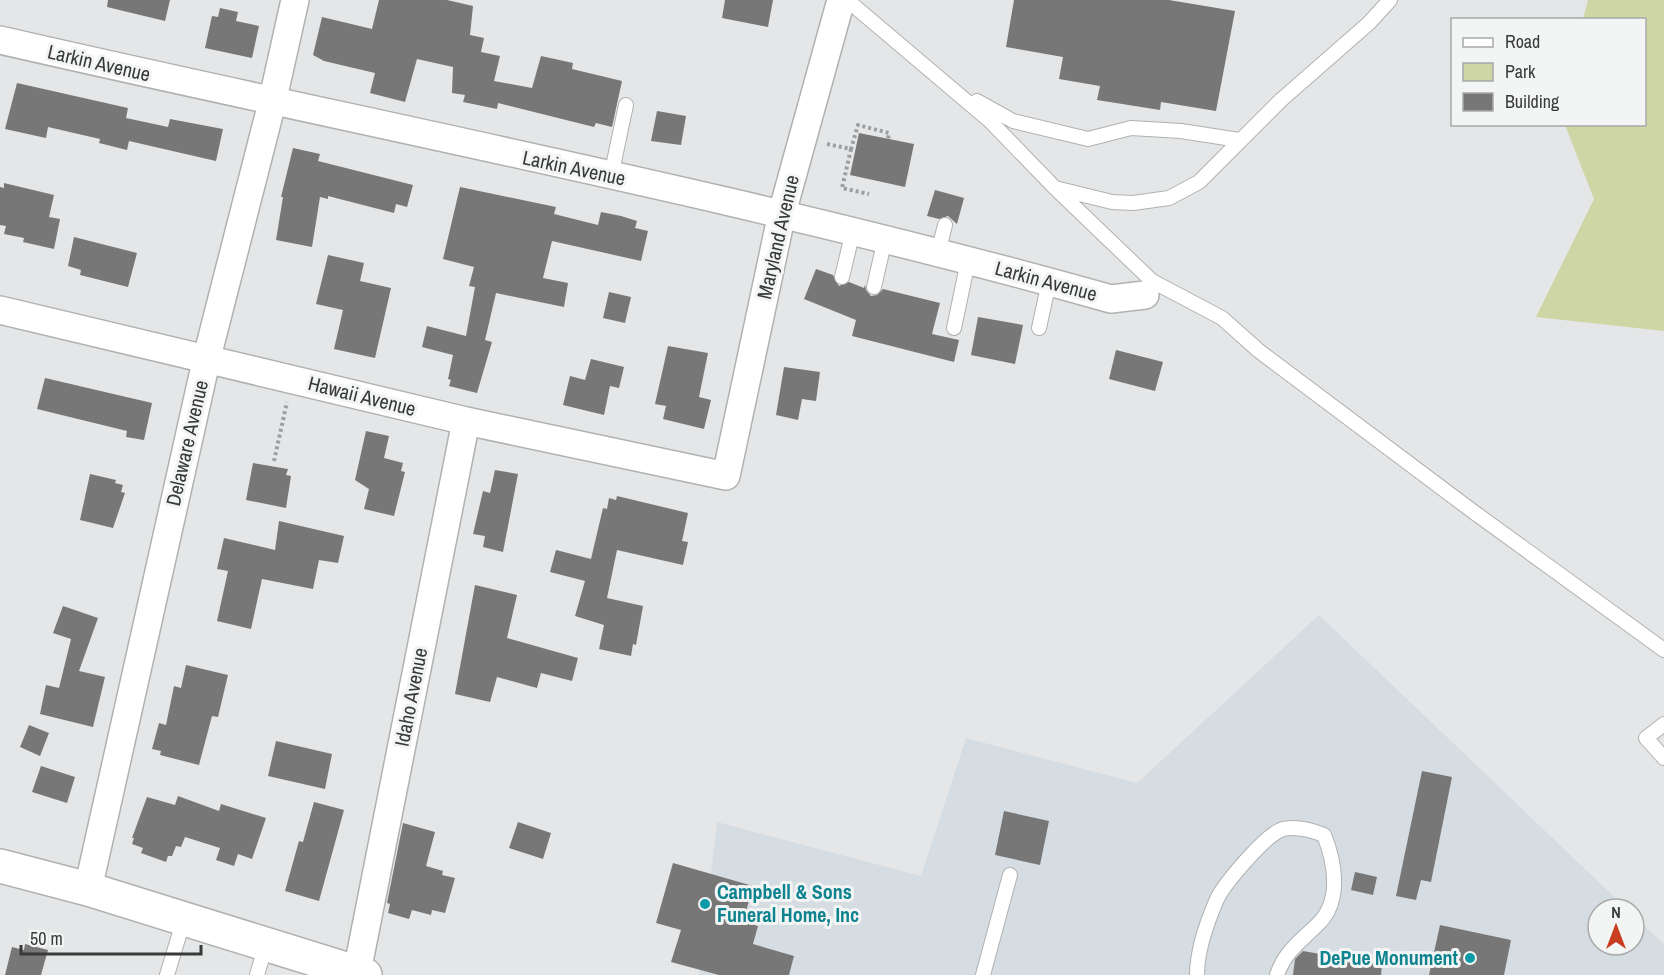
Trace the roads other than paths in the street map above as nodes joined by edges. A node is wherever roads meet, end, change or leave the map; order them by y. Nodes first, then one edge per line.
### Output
1 (295, 0) edge
2 (841, 0) edge
3 (847, 0) edge
4 (1390, 0) edge
5 (0, 40) edge
6 (957, 91) junction
7 (272, 103) junction
8 (626, 105) dead end
9 (1239, 140) junction
10 (611, 176) junction
11 (1055, 188) junction
12 (782, 213) junction
13 (945, 225) dead end
14 (853, 231) junction
15 (885, 239) junction
16 (938, 253) junction
17 (968, 261) junction
18 (842, 277) dead end
19 (1049, 282) junction
20 (874, 287) dead end
21 (1145, 295) dead end
22 (0, 310) edge
23 (954, 328) dead end
24 (1039, 328) dead end
25 (207, 357) junction
26 (466, 421) junction
27 (726, 477) joint
28 (1664, 650) edge
29 (1664, 724) edge
30 (1664, 758) edge
31 (0, 866) edge
32 (1010, 875) dead end
33 (88, 889) junction
34 (184, 919) junction
35 (266, 944) junction
36 (361, 974) edge
37 (167, 975) edge
38 (257, 975) edge
39 (983, 975) edge
40 (1197, 975) edge
41 (1277, 975) edge

1 - 7 street, Delaware Avenue
2 - 12 street, Maryland Avenue
3 - 6 lane
4 - 9 lane
5 - 7 street, Larkin Avenue
6 - 9 lane
6 - 11 lane
7 - 10 street, Larkin Avenue
7 - 25 street, Delaware Avenue
8 - 10 lane
9 - 11 lane
10 - 12 street, Larkin Avenue
11 - 28 lane
12 - 14 street, Larkin Avenue
12 - 27 street, Maryland Avenue
13 - 16 lane
14 - 15 street, Larkin Avenue
14 - 18 lane
15 - 16 street, Larkin Avenue
15 - 20 lane
16 - 17 street, Larkin Avenue
17 - 19 street, Larkin Avenue
17 - 23 lane
19 - 21 street, Larkin Avenue
19 - 24 lane
22 - 25 street, Hawaii Avenue
25 - 26 street, Hawaii Avenue
25 - 33 street, Delaware Avenue
26 - 27 street, Hawaii Avenue
26 - 36 street, Idaho Avenue
29 - 30 lane
31 - 33 street
32 - 39 lane
33 - 34 street
34 - 35 street
34 - 37 lane
35 - 36 street
35 - 38 lane
40 - 41 lane

